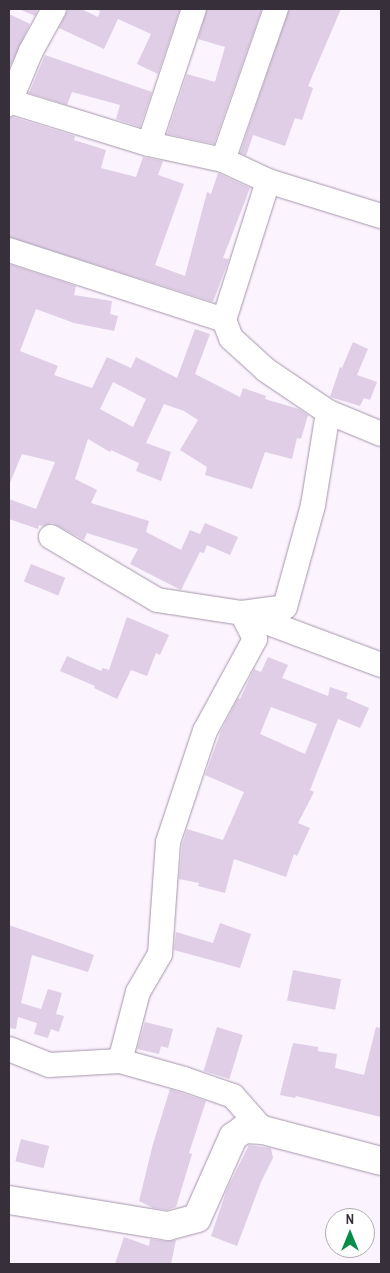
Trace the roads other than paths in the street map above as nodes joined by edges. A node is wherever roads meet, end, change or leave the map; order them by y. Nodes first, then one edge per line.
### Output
1 (54, 9) edge
2 (194, 9) edge
3 (276, 9) edge
4 (9, 102) edge
5 (149, 144) junction
6 (223, 160) junction
7 (268, 182) junction
8 (381, 216) edge
9 (9, 250) edge
10 (224, 320) junction
11 (328, 412) junction
12 (381, 434) edge
13 (51, 537) dead end
14 (242, 613) junction
15 (381, 665) edge
16 (9, 1049) edge
17 (120, 1061) junction
18 (263, 1130) junction
19 (381, 1161) edge
20 (9, 1200) edge

1 - 4 street
2 - 5 street
3 - 6 street
4 - 5 street
5 - 6 street
6 - 7 street
7 - 8 street
7 - 10 street
9 - 10 street
10 - 11 street
11 - 12 street
11 - 14 street
13 - 14 street
14 - 15 street
14 - 17 street
16 - 17 street
17 - 18 street
18 - 19 street
18 - 20 street

